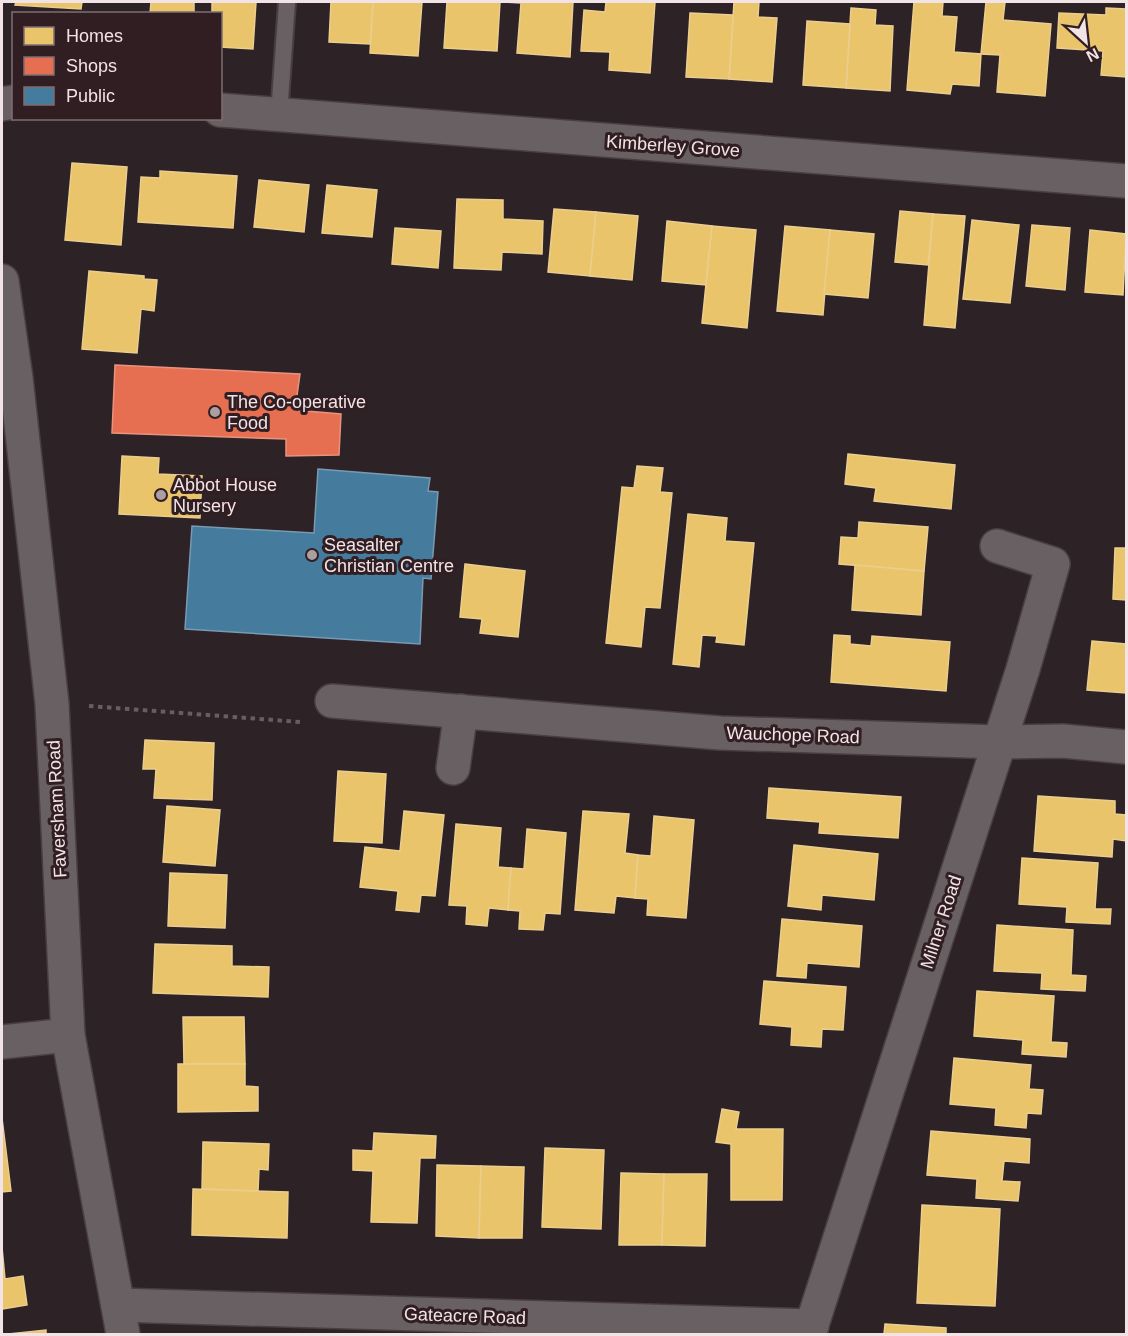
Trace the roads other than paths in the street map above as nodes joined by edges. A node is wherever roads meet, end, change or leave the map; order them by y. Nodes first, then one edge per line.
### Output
1 (287, 2) edge
2 (222, 110) edge
3 (279, 115) junction
4 (1126, 181) edge
5 (2, 281) edge
6 (997, 546) dead end
7 (332, 701) dead end
8 (461, 711) junction
9 (999, 742) junction
10 (1126, 747) edge
11 (453, 768) dead end
12 (68, 1035) junction
13 (2, 1042) edge
14 (121, 1320) edge
15 (810, 1330) edge

1 - 3 lane
2 - 3 street, Kimberley Grove
3 - 4 street, Kimberley Grove
5 - 12 street, Faversham Road
6 - 9 street, Milner Road
7 - 8 street, Wauchope Road
8 - 9 street, Wauchope Road
8 - 11 street
9 - 10 street, Wauchope Road
9 - 15 street, Milner Road
12 - 13 street
12 - 14 street, Faversham Road
14 - 15 street, Gateacre Road

